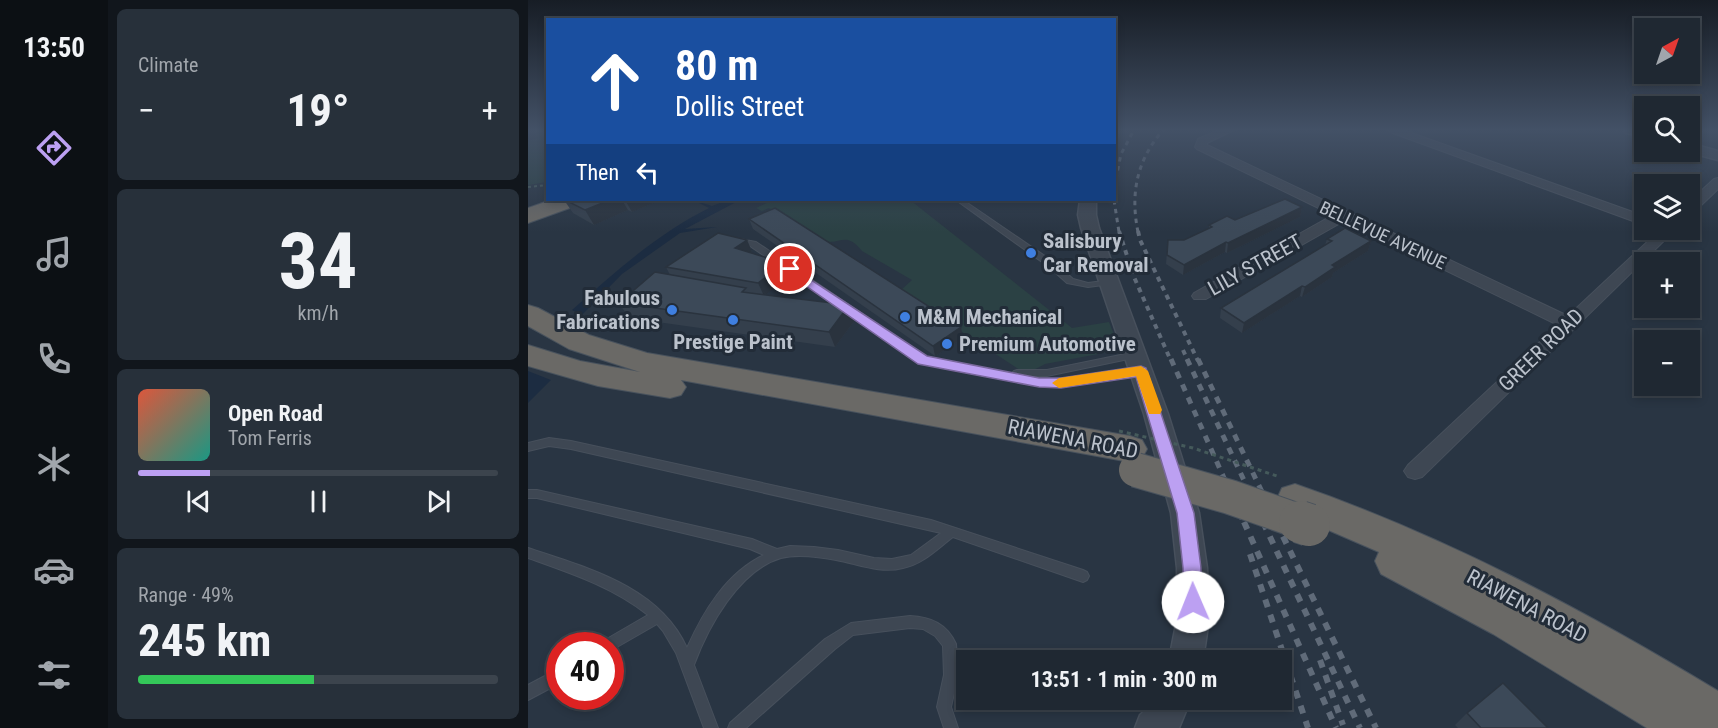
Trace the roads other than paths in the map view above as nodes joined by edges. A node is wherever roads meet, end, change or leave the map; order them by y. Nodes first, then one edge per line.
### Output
1 (1233, 164) edge
2 (1487, 164) edge
3 (1718, 182) edge
4 (1700, 199) edge
5 (960, 201) edge
6 (1088, 201) edge
7 (1342, 216) junction
8 (1634, 217) edge
9 (724, 236) edge
10 (1656, 240) edge
11 (1110, 282) junction
12 (1200, 296) dead end
13 (827, 309) edge
14 (850, 311) junction
15 (528, 314) edge
16 (1569, 323) junction
17 (528, 355) edge
18 (923, 360) junction
19 (1138, 363) junction
20 (528, 447) edge
21 (1128, 450) junction
22 (1415, 471) dead end
23 (528, 494) edge
24 (1295, 500) junction
25 (951, 532) junction
26 (528, 553) edge
27 (775, 554) junction
28 (1083, 576) dead end
29 (657, 617) junction
30 (624, 637) edge
31 (1188, 650) edge
32 (687, 667) junction
33 (546, 683) edge
34 (528, 693) edge
35 (1170, 710) edge
36 (1718, 718) edge
37 (711, 728) edge
38 (735, 728) edge
39 (951, 728) edge
40 (1153, 728) edge
41 (1690, 728) edge

1 - 7 street, BELLEVUE AVENUE
2 - 8 street
3 - 4 street
5 - 11 lane
6 - 11 street
7 - 12 street, LILY STREET
7 - 16 street, BELLEVUE AVENUE
9 - 14 lane
10 - 16 street, GREER ROAD
11 - 19 street
13 - 14 lane
14 - 18 lane
15 - 21 highway, RIAWENA ROAD
16 - 22 street, GREER ROAD
17 - 21 highway, RIAWENA ROAD
18 - 19 lane
18 - 19 lane
19 - 31 street
20 - 25 lane
21 - 24 highway, RIAWENA ROAD, bridge
23 - 27 lane
24 - 36 highway, RIAWENA ROAD
24 - 41 highway, RIAWENA ROAD
25 - 27 lane
25 - 28 lane
26 - 29 lane
27 - 32 lane
29 - 30 lane
29 - 32 lane
32 - 37 lane
33 - 34 lane
35 - 40 street
38 - 39 lane

